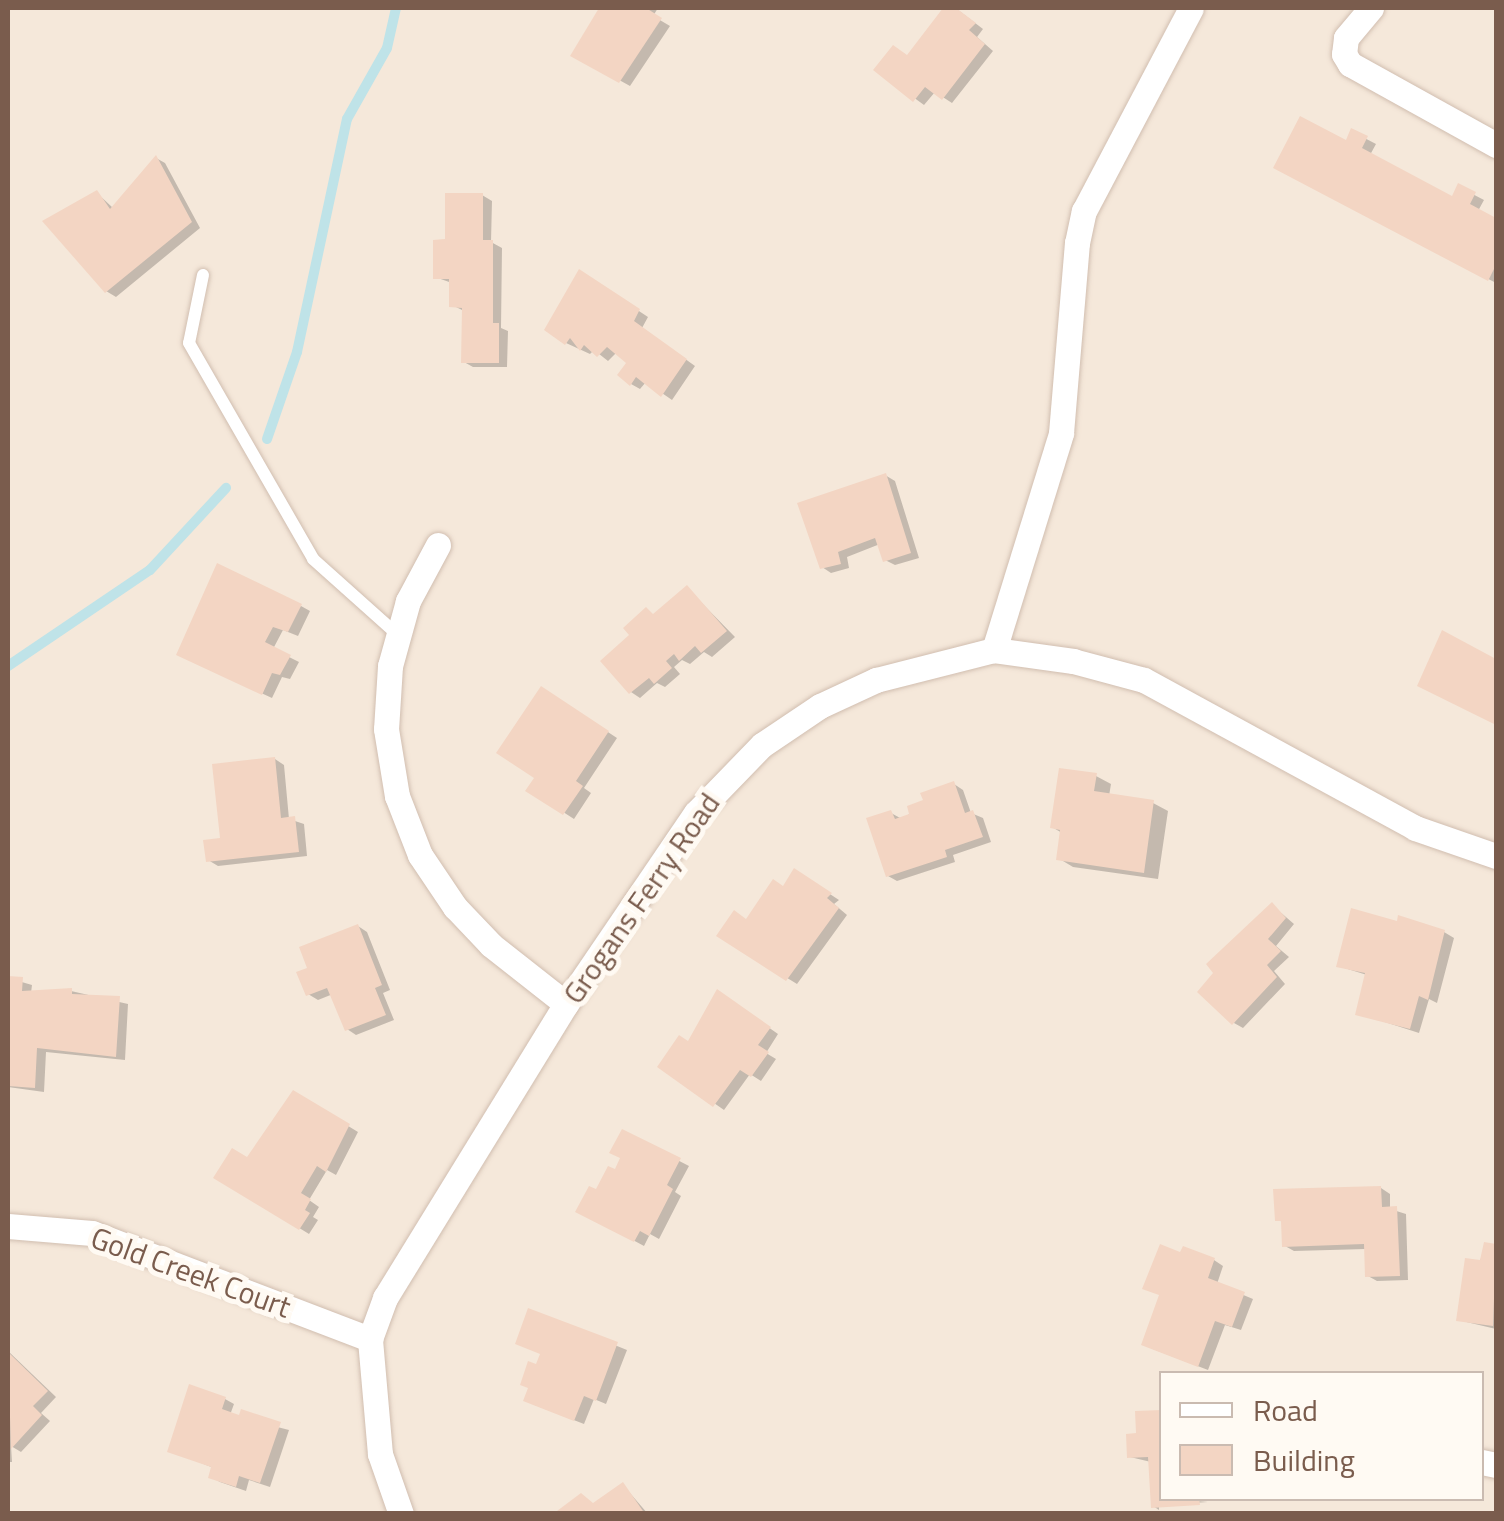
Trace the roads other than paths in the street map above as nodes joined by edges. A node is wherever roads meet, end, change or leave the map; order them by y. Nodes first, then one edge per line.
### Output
1 (1190, 8) edge
2 (1370, 8) edge
3 (1496, 145) edge
4 (203, 275) dead end
5 (438, 545) dead end
6 (398, 635) junction
7 (994, 650) junction
8 (1496, 856) edge
9 (566, 1004) junction
10 (8, 1226) edge
11 (370, 1339) junction
12 (401, 1514) edge

1 - 7 street
2 - 3 street
4 - 6 lane
5 - 6 street
6 - 9 street
7 - 8 street, Grogans Ferry Road
7 - 9 street, Grogans Ferry Road
9 - 11 street, Grogans Ferry Road
10 - 11 street, Gold Creek Court
11 - 12 street, Grogans Ferry Road

